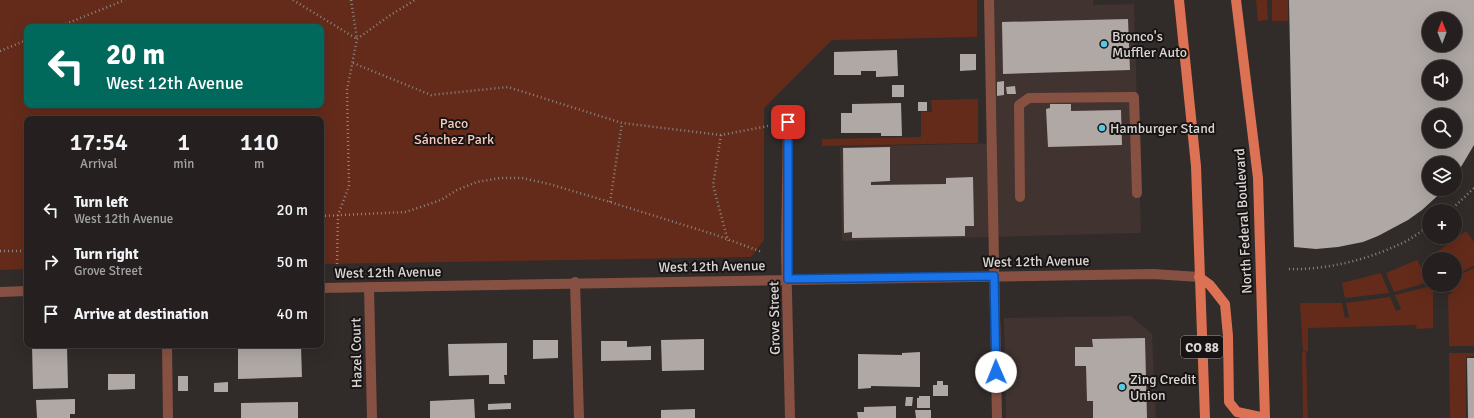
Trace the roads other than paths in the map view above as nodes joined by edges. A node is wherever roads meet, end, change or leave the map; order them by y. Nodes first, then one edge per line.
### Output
1 (989, 0) edge
2 (1180, 0) edge
3 (1236, 0) edge
4 (788, 122) road end
5 (1137, 193) dead end
6 (1020, 197) dead end
7 (994, 276) junction
8 (1199, 277) junction
9 (788, 279) junction
10 (575, 282) junction
11 (369, 287) junction
12 (324, 288) edge
13 (0, 292) edge
14 (24, 292) edge
15 (166, 348) edge
16 (168, 418) edge
17 (372, 418) edge
18 (579, 418) edge
19 (790, 418) edge
20 (997, 418) edge
21 (1205, 418) edge
22 (1265, 418) edge

1 - 7 street
2 - 8 main road, CO 88
3 - 22 main road, North Federal Boulevard
4 - 9 street, Grove Street
5 - 6 street
7 - 8 street, West 12th Avenue
7 - 9 street, West 12th Avenue
7 - 20 street
8 - 21 main road, CO 88
8 - 22 main road
9 - 10 street, West 12th Avenue
9 - 19 street, Grove Street
10 - 11 street, West 12th Avenue
10 - 18 street
11 - 12 street, West 12th Avenue
11 - 17 street, Hazel Court
13 - 14 street
15 - 16 street

